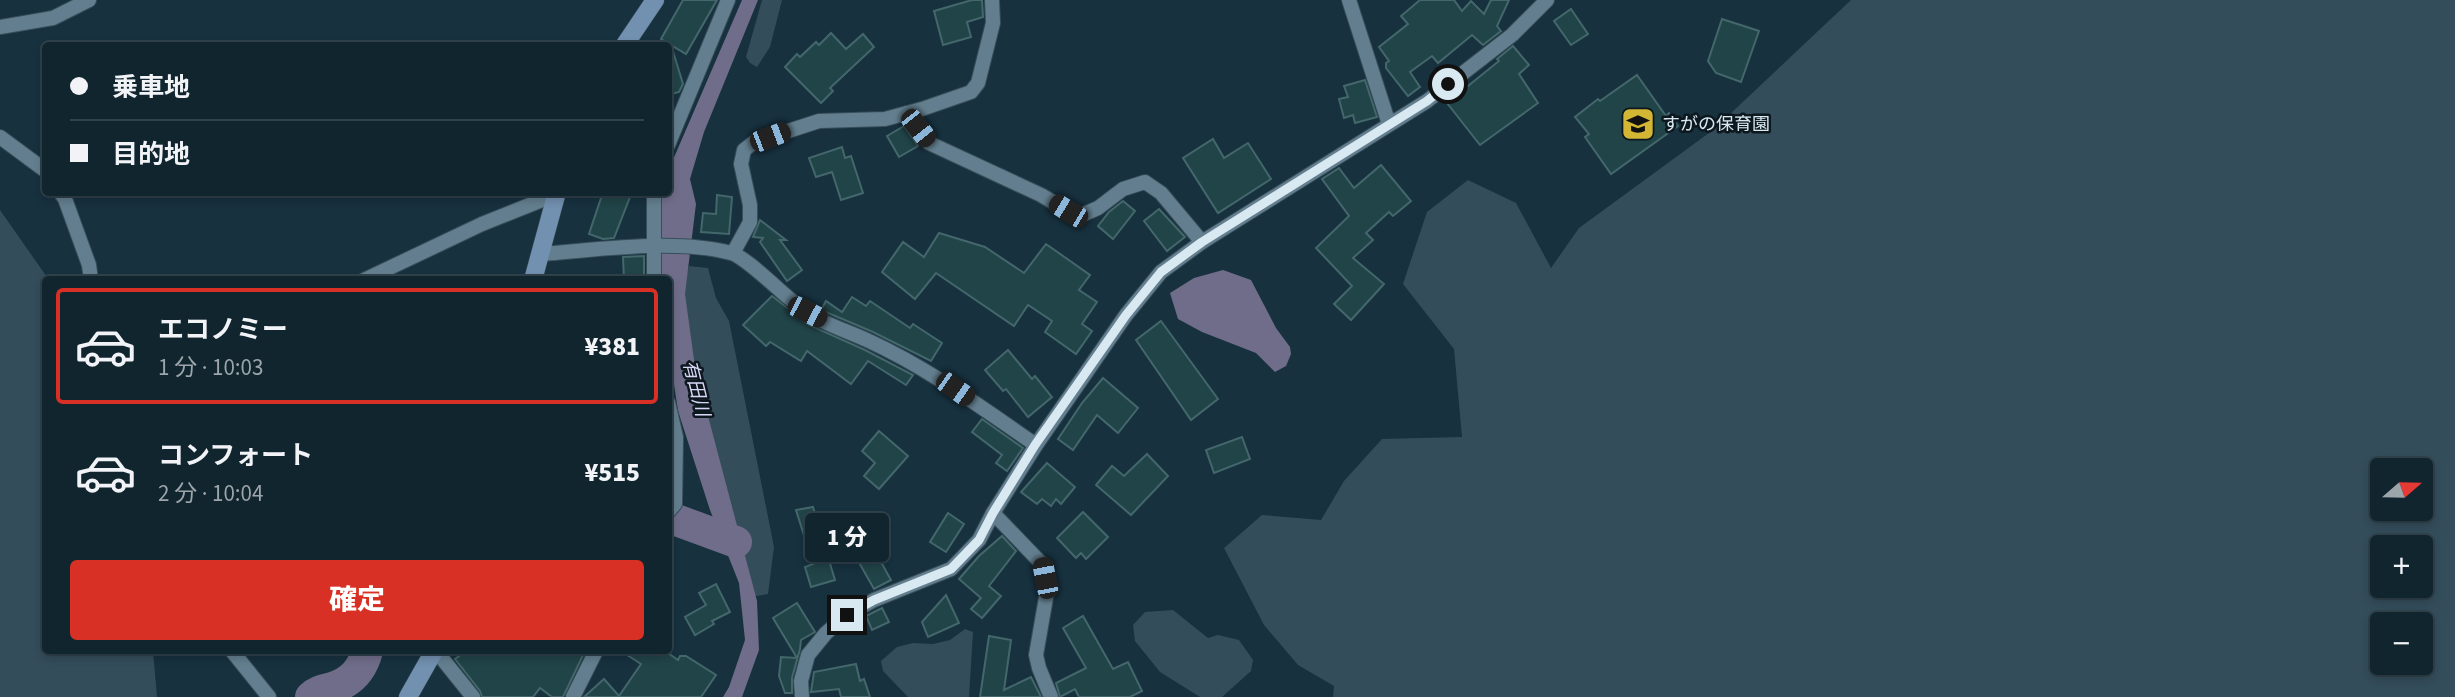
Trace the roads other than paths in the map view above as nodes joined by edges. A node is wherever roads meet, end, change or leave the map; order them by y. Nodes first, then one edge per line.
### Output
1 (89, 0) edge
2 (655, 0) edge
3 (728, 0) edge
4 (992, 0) edge
5 (1349, 0) edge
6 (1547, 0) edge
7 (0, 27) edge
8 (627, 42) edge
9 (907, 113) junction
10 (1389, 124) junction
11 (672, 135) edge
12 (0, 137) edge
13 (42, 168) edge
14 (62, 196) edge
15 (550, 196) edge
16 (556, 196) edge
17 (654, 196) edge
18 (1202, 242) junction
19 (653, 247) junction
20 (733, 253) junction
21 (540, 254) junction
22 (90, 276) edge
23 (372, 276) edge
24 (534, 276) edge
25 (654, 276) edge
26 (672, 420) edge
27 (1035, 445) junction
28 (672, 508) edge
29 (993, 513) junction
30 (234, 654) edge
31 (433, 654) edge
32 (437, 654) edge
33 (594, 654) edge
34 (269, 697) edge
35 (408, 697) edge
36 (473, 697) edge
37 (573, 697) edge
38 (802, 697) edge
39 (1051, 697) edge

1 - 7 street
2 - 8 street
3 - 11 street
4 - 9 street
5 - 10 street
6 - 10 street
9 - 18 street
9 - 20 street
10 - 18 street
12 - 13 street
14 - 22 street
15 - 23 street
16 - 21 street
17 - 19 street
18 - 27 street
19 - 20 street
19 - 21 street
19 - 25 street
20 - 27 street
21 - 24 street
26 - 28 street
27 - 29 street
29 - 38 street
29 - 39 street
30 - 34 street
31 - 35 street
32 - 36 street
33 - 37 street

